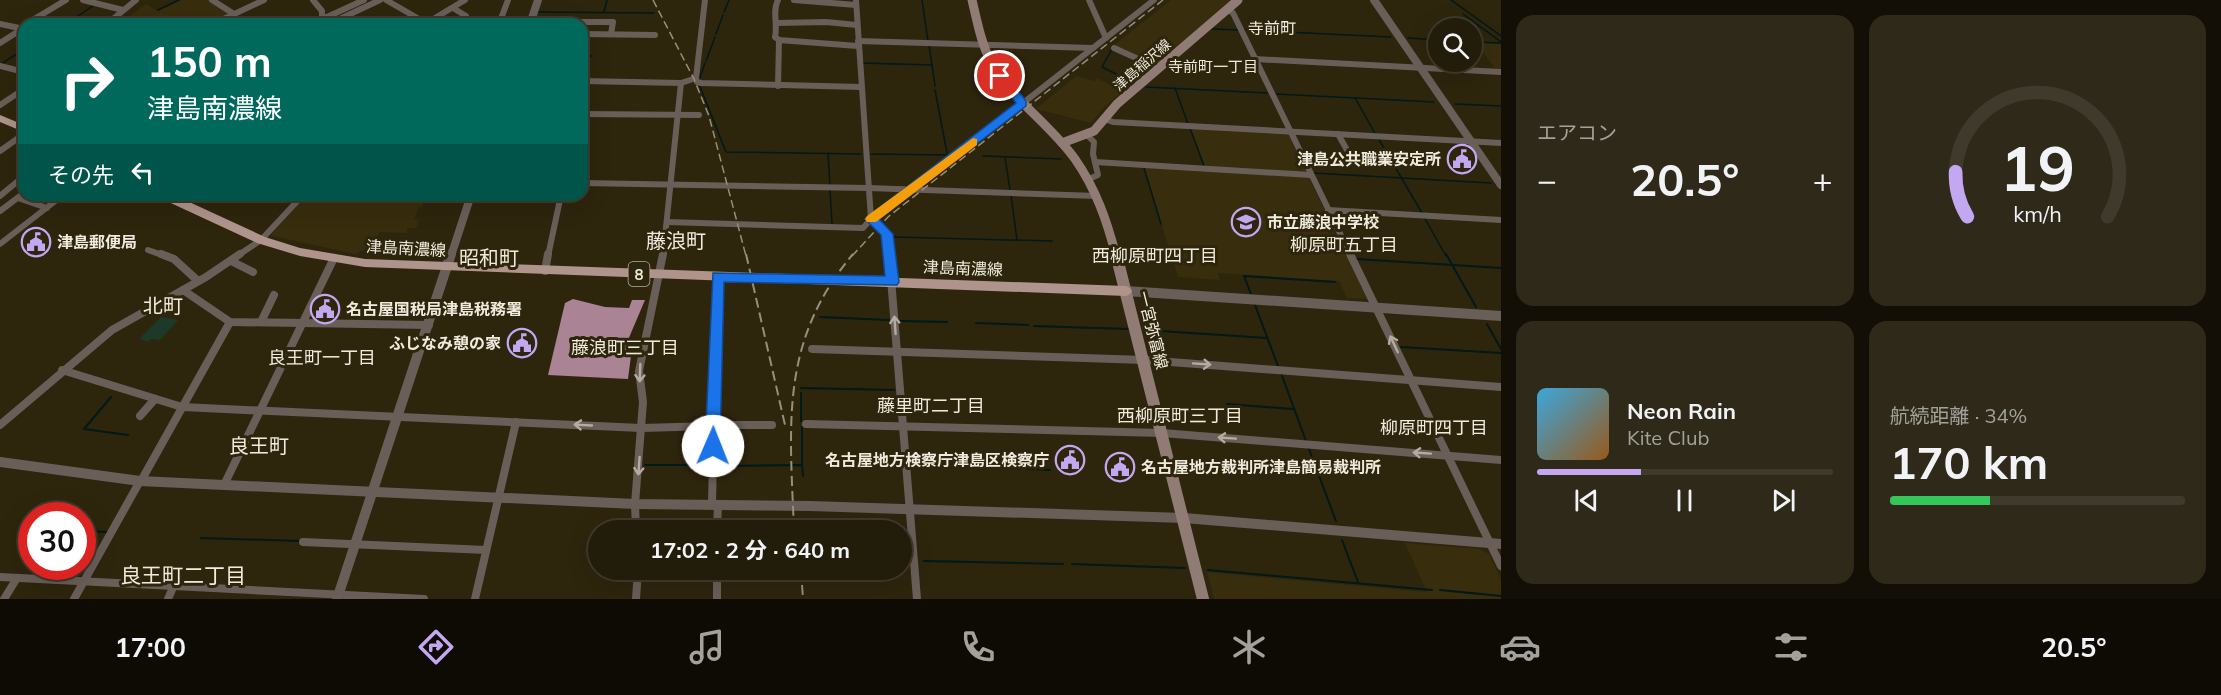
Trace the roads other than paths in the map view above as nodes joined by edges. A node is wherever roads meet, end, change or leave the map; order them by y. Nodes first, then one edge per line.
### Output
1 (66, 0) edge
2 (83, 0) edge
3 (136, 0) edge
4 (212, 0) edge
5 (264, 0) edge
6 (313, 0) edge
7 (364, 0) edge
8 (380, 0) edge
9 (386, 0) edge
10 (465, 0) edge
11 (508, 0) edge
12 (538, 0) edge
13 (705, 0) edge
14 (778, 0) edge
15 (794, 0) edge
16 (972, 0) edge
17 (1089, 0) edge
18 (1154, 0) edge
19 (1238, 0) edge
20 (1374, 0) edge
21 (856, 2) edge
22 (453, 8) junction
23 (1227, 9) junction
24 (123, 10) junction
25 (234, 14) junction
26 (37, 18) edge
27 (114, 18) edge
28 (226, 18) edge
29 (322, 18) edge
30 (324, 18) edge
31 (342, 18) edge
32 (416, 18) edge
33 (436, 18) edge
34 (465, 18) edge
35 (501, 18) edge
36 (532, 18) edge
37 (588, 22) edge
38 (777, 23) junction
39 (0, 24) edge
40 (18, 26) edge
41 (857, 26) junction
42 (18, 30) edge
43 (588, 34) edge
44 (611, 34) junction
45 (654, 35) dead end
46 (1106, 38) junction
47 (779, 40) junction
48 (0, 43) edge
49 (858, 44) junction
50 (983, 45) junction
51 (1094, 48) junction
52 (1114, 48) dead end
53 (1255, 59) junction
54 (0, 66) edge
55 (1158, 68) junction
56 (1420, 68) junction
57 (18, 70) edge
58 (1501, 72) edge
59 (696, 78) junction
60 (588, 81) edge
61 (681, 83) junction
62 (778, 86) junction
63 (861, 87) junction
64 (18, 93) edge
65 (1022, 104) junction
66 (0, 105) edge
67 (588, 114) edge
68 (678, 115) junction
69 (699, 116) dead end
70 (0, 118) edge
71 (1104, 119) junction
72 (18, 126) edge
73 (1291, 132) junction
74 (1338, 134) junction
75 (1087, 135) junction
76 (18, 138) edge
77 (1472, 141) junction
78 (1062, 143) junction
79 (1501, 143) edge
80 (0, 151) edge
81 (1303, 157) junction
82 (1095, 162) junction
83 (1311, 175) junction
84 (1089, 179) junction
85 (18, 181) edge
86 (588, 183) edge
87 (671, 184) junction
88 (1501, 185) edge
89 (868, 188) junction
90 (911, 190) junction
91 (0, 196) edge
92 (1097, 196) junction
93 (18, 198) edge
94 (32, 201) edge
95 (56, 201) edge
96 (177, 201) edge
97 (297, 201) edge
98 (469, 201) edge
99 (560, 201) edge
100 (47, 208) junction
101 (1328, 210) junction
102 (0, 211) edge
103 (871, 219) junction
104 (1501, 220) edge
105 (667, 222) junction
106 (4, 237) edge
107 (261, 240) junction
108 (0, 244) edge
109 (148, 250) dead end
110 (334, 258) junction
111 (231, 261) junction
112 (448, 267) junction
113 (545, 271) junction
114 (253, 272) dead end
115 (660, 275) junction
116 (717, 276) junction
117 (198, 281) junction
118 (892, 282) junction
119 (183, 290) junction
120 (1126, 291) junction
121 (274, 295) dead end
122 (1377, 308) junction
123 (1501, 316) edge
124 (231, 322) junction
125 (261, 322) junction
126 (302, 323) junction
127 (429, 325) junction
128 (812, 348) dead end
129 (897, 352) junction
130 (1144, 360) junction
131 (62, 370) junction
132 (1411, 380) junction
133 (1501, 387) edge
134 (155, 399) junction
135 (182, 407) junction
136 (259, 411) junction
137 (140, 416) dead end
138 (398, 417) junction
139 (516, 422) junction
140 (0, 424) edge
141 (772, 424) dead end
142 (806, 424) dead end
143 (713, 426) junction
144 (904, 426) junction
145 (641, 428) junction
146 (1162, 433) junction
147 (1447, 455) junction
148 (1501, 460) edge
149 (0, 462) edge
150 (140, 481) junction
151 (225, 485) junction
152 (374, 492) junction
153 (498, 498) junction
154 (635, 504) junction
155 (715, 504) junction
156 (910, 509) junction
157 (1184, 518) junction
158 (636, 520) edge
159 (716, 520) edge
160 (303, 542) dead end
161 (1495, 543) edge
162 (356, 544) junction
163 (486, 550) junction
164 (1501, 566) edge
165 (0, 577) edge
166 (17, 578) junction
167 (637, 580) edge
168 (717, 580) edge
169 (84, 581) junction
170 (174, 585) junction
171 (338, 597) edge
172 (4, 599) edge
173 (74, 599) edge
174 (168, 599) edge
175 (424, 599) edge
176 (475, 599) edge
177 (636, 599) edge
178 (717, 599) edge
179 (917, 599) edge
180 (1203, 599) edge

1 - 26 street
2 - 24 street
3 - 24 street
4 - 25 street
5 - 25 street
6 - 29 street
7 - 30 street
8 - 31 street
9 - 32 street
10 - 22 street
11 - 35 street
12 - 36 street
13 - 59 street
14 - 38 street
15 - 21 street
16 - 50 main road, 一宮弥富線
17 - 46 street
18 - 46 street
19 - 23 main road, 津島稲沢線
20 - 56 street
21 - 41 street
22 - 33 street
22 - 34 street
23 - 53 street
23 - 55 main road, 津島稲沢線
24 - 27 street
25 - 28 street
37 - 44 street
38 - 41 street
38 - 47 street
39 - 40 street
41 - 49 street
42 - 48 street
43 - 44 street
44 - 45 street
46 - 51 street
47 - 49 street
47 - 62 street
49 - 50 street
49 - 63 street
50 - 51 street
50 - 65 main road, 一宮弥富線
51 - 65 street
52 - 55 street
53 - 56 street
53 - 73 street
54 - 57 street
55 - 71 main road, 津島稲沢線
56 - 58 street
56 - 77 street
59 - 61 street
59 - 62 street
60 - 61 street
61 - 68 street
62 - 63 street
63 - 89 street
64 - 66 street
65 - 78 main road, 一宮弥富線
65 - 90 street
67 - 68 street
68 - 69 street
68 - 87 street
70 - 72 main road
71 - 73 street
71 - 75 main road, 津島稲沢線
73 - 74 street
73 - 81 street
74 - 77 street
74 - 81 street
75 - 78 main road, 津島稲沢線
75 - 82 street
76 - 80 street
77 - 79 street
77 - 88 street
78 - 84 main road, 一宮弥富線
81 - 83 street
82 - 83 street
82 - 84 street
83 - 101 street
84 - 92 main road, 一宮弥富線
85 - 91 street
86 - 87 street
87 - 89 street
87 - 105 street
89 - 90 street
89 - 103 street
90 - 92 street
90 - 103 street
92 - 120 main road, 一宮弥富線
93 - 102 street
94 - 100 street
95 - 100 street
96 - 107 main road, 津島南濃線 / 8
97 - 107 street
98 - 112 street
99 - 113 street
100 - 106 street
101 - 104 street
101 - 122 street
103 - 105 street
103 - 118 street
105 - 115 street
106 - 108 street
107 - 110 main road, 津島南濃線 / 8
107 - 111 street
109 - 117 street
110 - 112 main road, 津島南濃線 / 8
110 - 126 street
111 - 114 street
111 - 117 street
112 - 113 main road, 津島南濃線 / 8
112 - 127 street
113 - 115 main road, 津島南濃線 / 8
115 - 116 main road, 津島南濃線 / 8
115 -> 145 street
116 - 118 main road, 津島南濃線 / 8
116 - 143 street
117 - 119 street
118 - 120 main road, 津島南濃線 / 8
129 -> 118 street
119 - 124 street
119 - 131 street
120 - 122 street
120 - 130 main road, 一宮弥富線
121 - 125 street
122 - 123 street
132 -> 122 street
124 - 125 street
124 - 135 street
125 - 126 street
126 - 127 street
126 - 136 street
127 - 138 street
128 - 129 street
129 - 130 street
129 - 144 street
130 -> 132 street
130 - 146 main road, 一宮弥富線
131 - 134 street
131 - 140 street
132 - 133 street
132 - 147 street
134 - 135 street
134 - 137 street
135 - 136 street
135 - 150 street
136 - 138 street
136 - 151 street
138 - 139 street
138 - 152 street
145 -> 139 street
139 - 153 street
141 - 143 street
142 - 144 street
143 - 145 street
143 - 155 street
144 - 146 street
144 - 156 street
145 -> 154 street
147 -> 146 street
146 - 157 main road, 一宮弥富線
147 - 148 street
147 - 161 street
149 - 150 street
150 - 151 street
150 - 169 street
151 - 152 street
152 - 153 street
152 - 162 street
153 - 154 street
153 - 163 street
154 - 155 street
154 - 158 street
155 - 156 street
155 - 159 street
156 - 157 street
156 - 179 street
157 - 161 street
157 - 180 main road, 一宮弥富線
160 - 162 street
161 - 164 street
162 - 163 street
162 - 171 street
163 - 176 street
165 - 166 street
166 - 169 street
166 - 172 street
167 - 177 street
168 - 178 street
169 - 170 street
169 - 173 street
170 - 171 street
170 - 174 street
171 - 175 street

